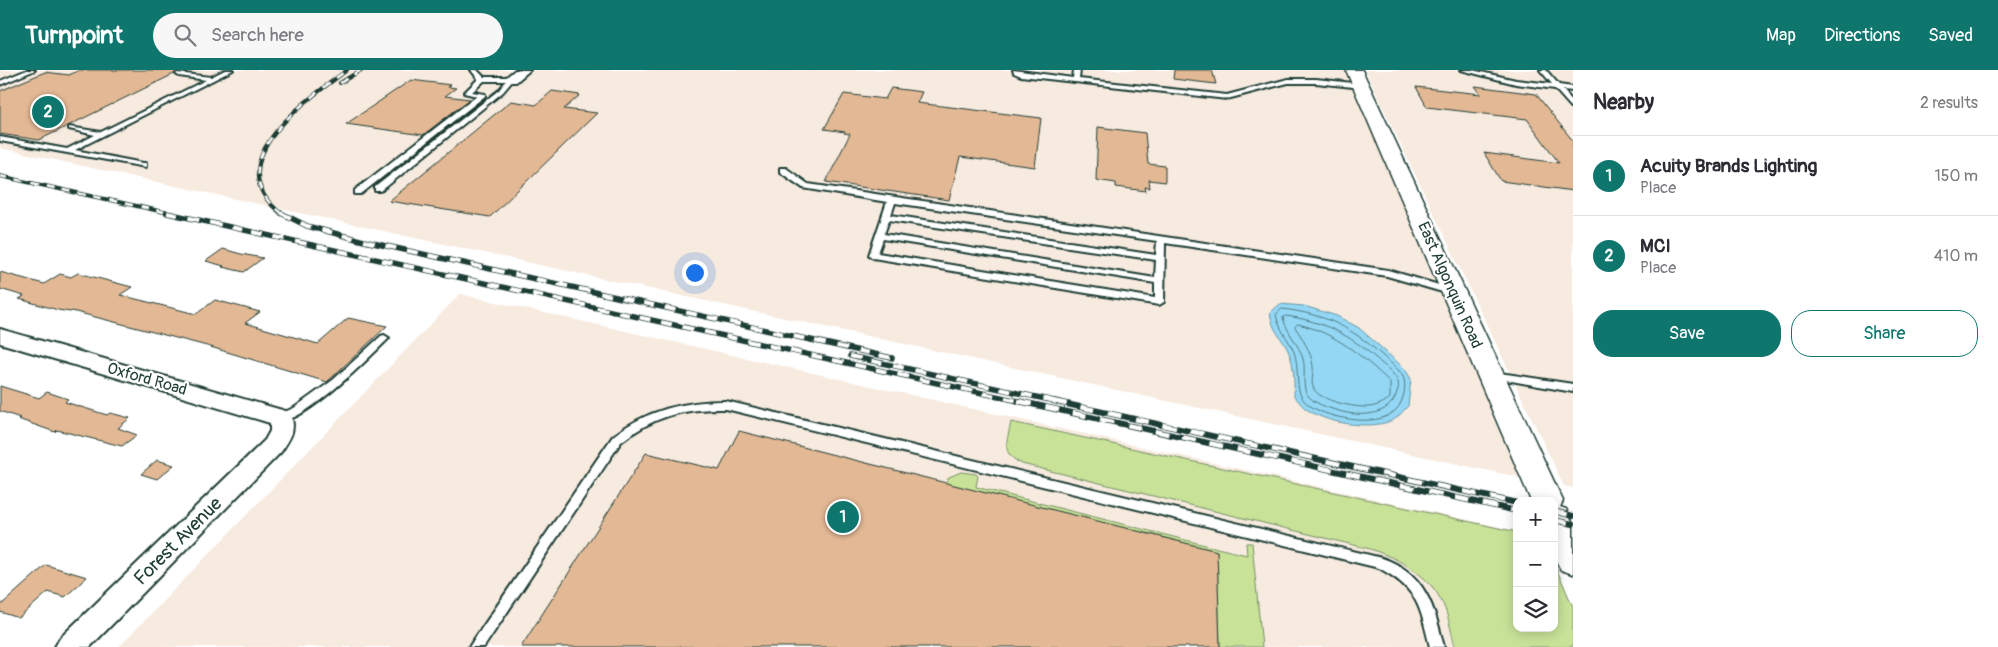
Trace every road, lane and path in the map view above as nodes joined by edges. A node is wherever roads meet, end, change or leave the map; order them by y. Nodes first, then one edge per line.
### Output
1 (32, 70) edge
2 (230, 70) edge
3 (474, 70) edge
4 (523, 70) edge
5 (1016, 70) edge
6 (1077, 70) edge
7 (1464, 70) edge
8 (1543, 70) edge
9 (179, 74) dead end
10 (1046, 74) edge
11 (1358, 78) edge
12 (213, 79) junction
13 (511, 79) junction
14 (482, 80) junction
15 (1076, 80) junction
16 (0, 83) edge
17 (1558, 87) junction
18 (1573, 89) edge
19 (1573, 106) edge
20 (71, 128) dead end
21 (103, 134) junction
22 (0, 139) edge
23 (68, 151) junction
24 (142, 165) dead end
25 (783, 170) dead end
26 (378, 190) dead end
27 (358, 192) dead end
28 (892, 200) junction
29 (886, 217) junction
30 (879, 236) junction
31 (1161, 240) junction
32 (1160, 258) junction
33 (1160, 281) junction
34 (1454, 292) junction
35 (0, 336) edge
36 (384, 338) dead end
37 (1490, 374) junction
38 (1573, 388) edge
39 (282, 425) junction
40 (1545, 497) edge
41 (1558, 527) edge
42 (1573, 560) edge
43 (70, 647) edge
44 (476, 647) edge
45 (1437, 647) edge

1 - 16 lane
2 - 12 lane
3 - 14 lane
4 - 13 street
5 - 10 lane
6 - 15 lane
7 - 17 lane
8 - 17 lane
9 - 12 lane
10 - 15 lane
11 - 15 lane
11 - 34 main road, East Algonquin Road
12 - 21 lane
13 - 14 lane
13 - 26 lane
14 - 27 lane
17 - 18 lane
17 - 19 lane
20 - 21 lane
21 - 23 lane
22 - 23 lane
23 - 24 lane
25 - 28 lane
28 - 29 lane
28 - 31 lane
29 - 30 lane
29 - 32 lane
30 - 33 lane
30 - 33 lane
31 - 32 lane
31 - 34 lane
32 - 33 lane
34 - 37 main road, East Algonquin Road
35 - 39 street, Oxford Road
36 - 39 lane
37 - 38 lane
37 - 40 main road, East Algonquin Road
39 - 43 street, Forest Avenue
41 - 42 main road
44 - 45 lane

